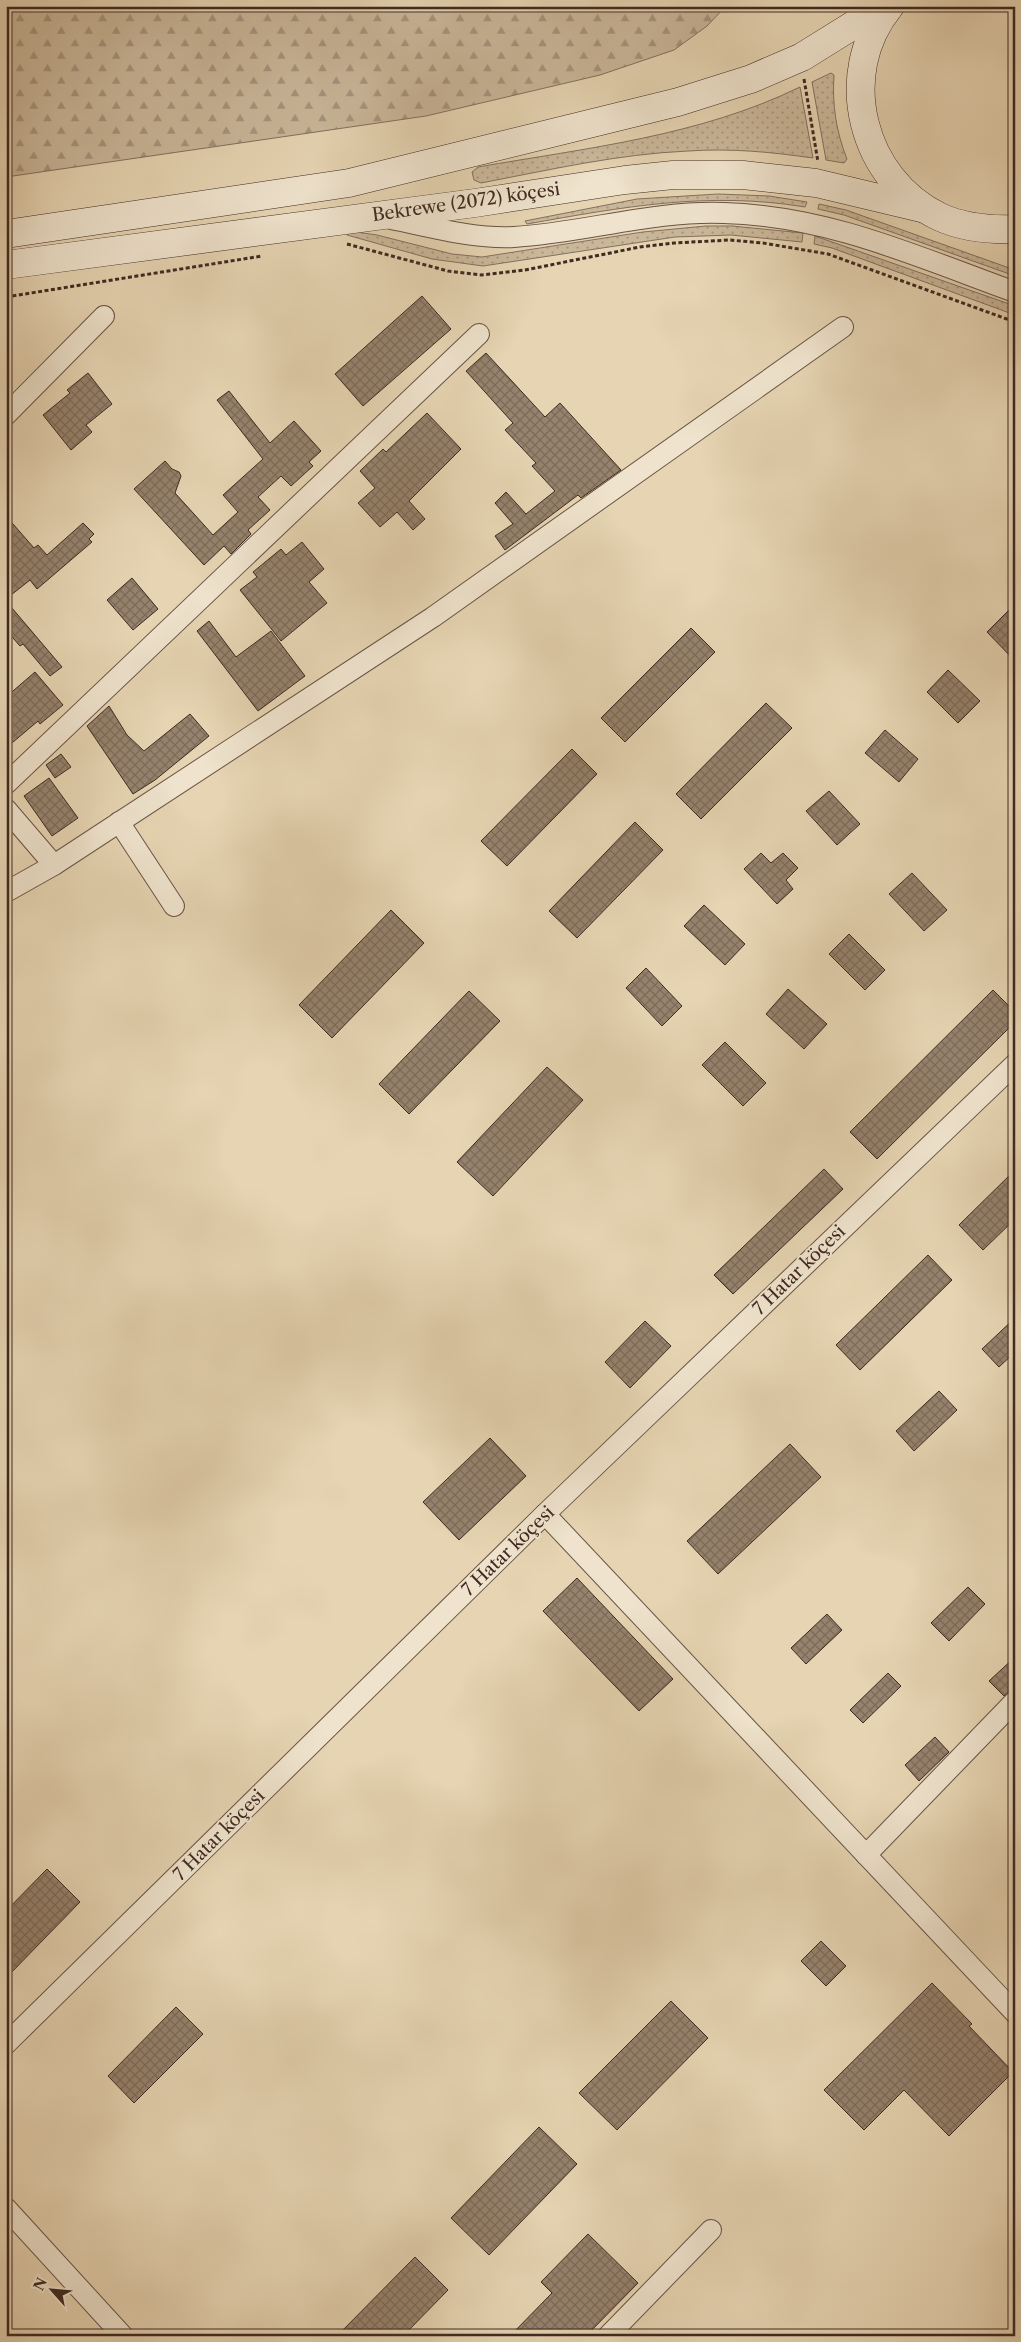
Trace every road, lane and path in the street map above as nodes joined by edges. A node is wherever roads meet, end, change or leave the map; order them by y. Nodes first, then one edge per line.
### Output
1 (884, 6) edge
2 (890, 6) edge
3 (794, 60) junction
4 (816, 183) junction
5 (925, 209) junction
6 (372, 215) junction
7 (1008, 233) edge
8 (6, 234) edge
9 (343, 243) dead end
10 (272, 255) dead end
11 (6, 266) edge
12 (1015, 292) edge
13 (6, 297) edge
14 (104, 316) dead end
15 (1015, 322) edge
16 (843, 326) dead end
17 (479, 334) dead end
18 (6, 415) edge
19 (6, 784) edge
20 (6, 809) edge
21 (119, 822) junction
22 (54, 865) junction
23 (6, 892) edge
24 (174, 906) dead end
25 (1015, 1064) edge
26 (545, 1514) junction
27 (1015, 1701) edge
28 (866, 1855) junction
29 (1015, 2014) edge
30 (6, 2044) edge
31 (6, 2208) edge
32 (711, 2230) dead end
33 (122, 2336) edge
34 (608, 2336) edge

1 - 3 main road
2 - 5 main road, Bekrewe (2072) köçesi
3 - 4 path
3 - 8 main road
4 - 5 main road, Bekrewe (2072) köçesi
4 - 6 main road, Bekrewe (2072) köçesi
5 - 7 main road, Bekrewe (2072) köçesi
6 - 11 main road, Bekrewe (2072) köçesi
6 - 12 street
9 - 15 path
10 - 13 path
14 - 18 street
16 - 21 street
17 - 19 street
20 - 22 street
21 - 22 street
21 - 24 street
22 - 23 street
25 - 26 street, 7 Hatar köçesi
26 - 28 street
26 - 30 street, 7 Hatar köçesi
27 - 28 street
28 - 29 street
31 - 33 street
32 - 34 street

